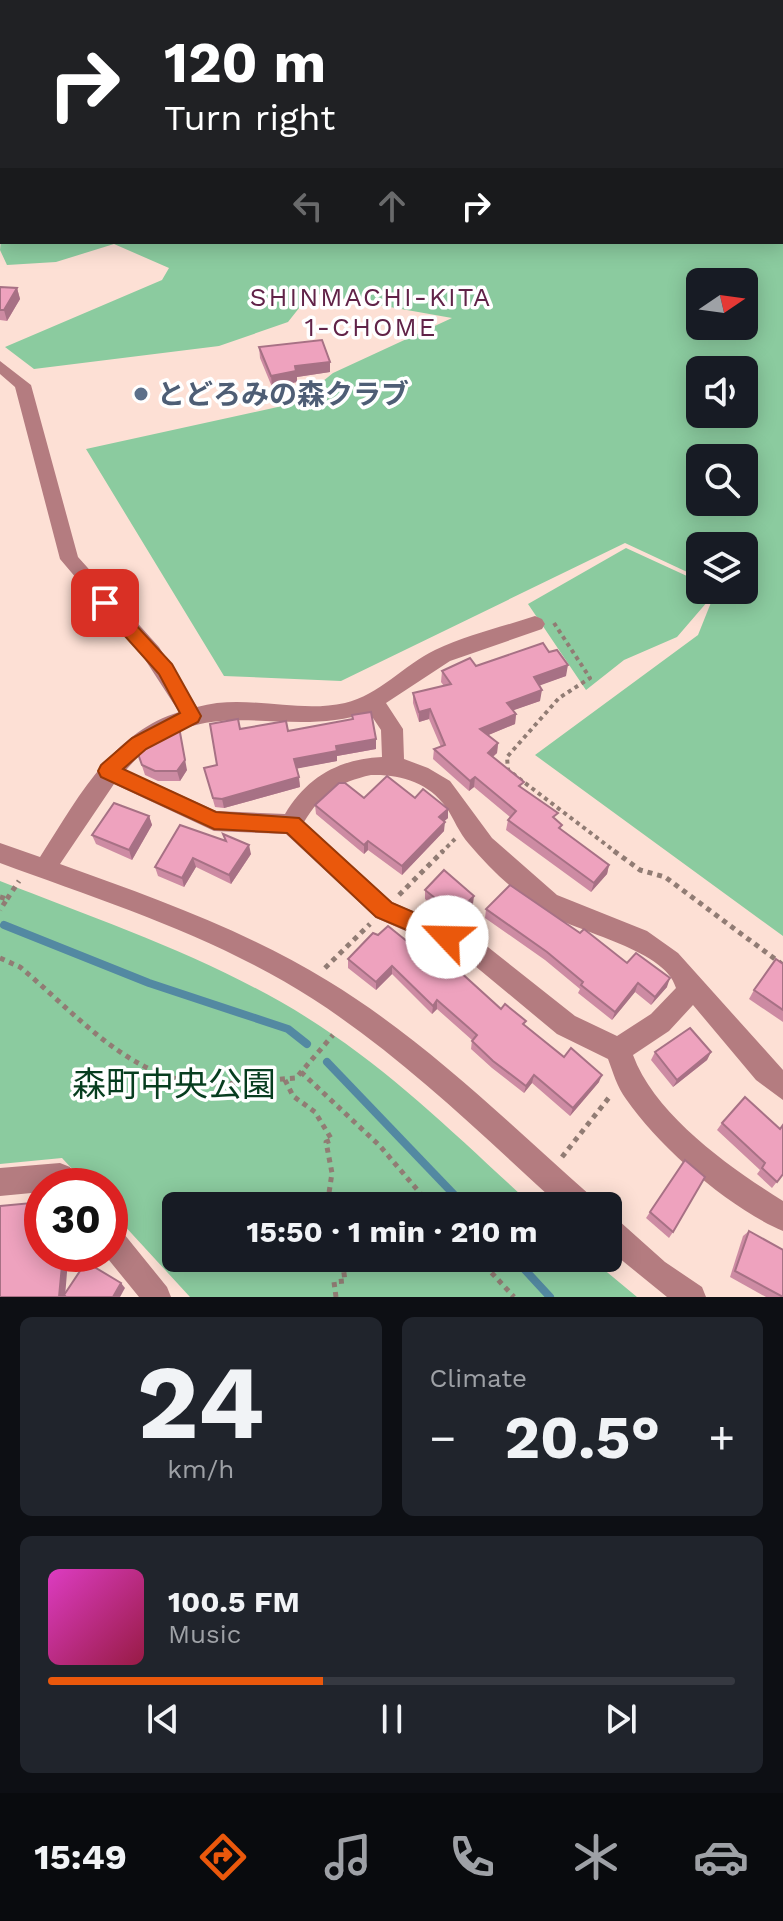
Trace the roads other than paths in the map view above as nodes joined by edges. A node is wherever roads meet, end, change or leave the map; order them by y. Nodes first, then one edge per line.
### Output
1 (0, 366) edge
2 (535, 624) road end
3 (375, 703) junction
4 (191, 716) junction
5 (393, 765) junction
6 (108, 771) junction
7 (291, 824) junction
8 (0, 853) edge
9 (45, 869) junction
10 (692, 985) junction
11 (623, 1062) junction
12 (783, 1087) edge
13 (24, 1180) edge
14 (0, 1182) edge
15 (565, 1192) edge
16 (783, 1217) edge
17 (622, 1243) edge
18 (128, 1261) edge
19 (157, 1297) edge
20 (692, 1297) edge

1 - 4 street
2 - 3 street
3 - 4 street
3 - 5 street
4 - 6 street
5 - 7 street
5 - 10 street
6 - 7 street
6 - 9 street
7 - 11 street
8 - 9 street
9 - 15 street
10 - 11 street
10 - 12 street
11 - 16 street
13 - 14 street
17 - 20 street
18 - 19 street

